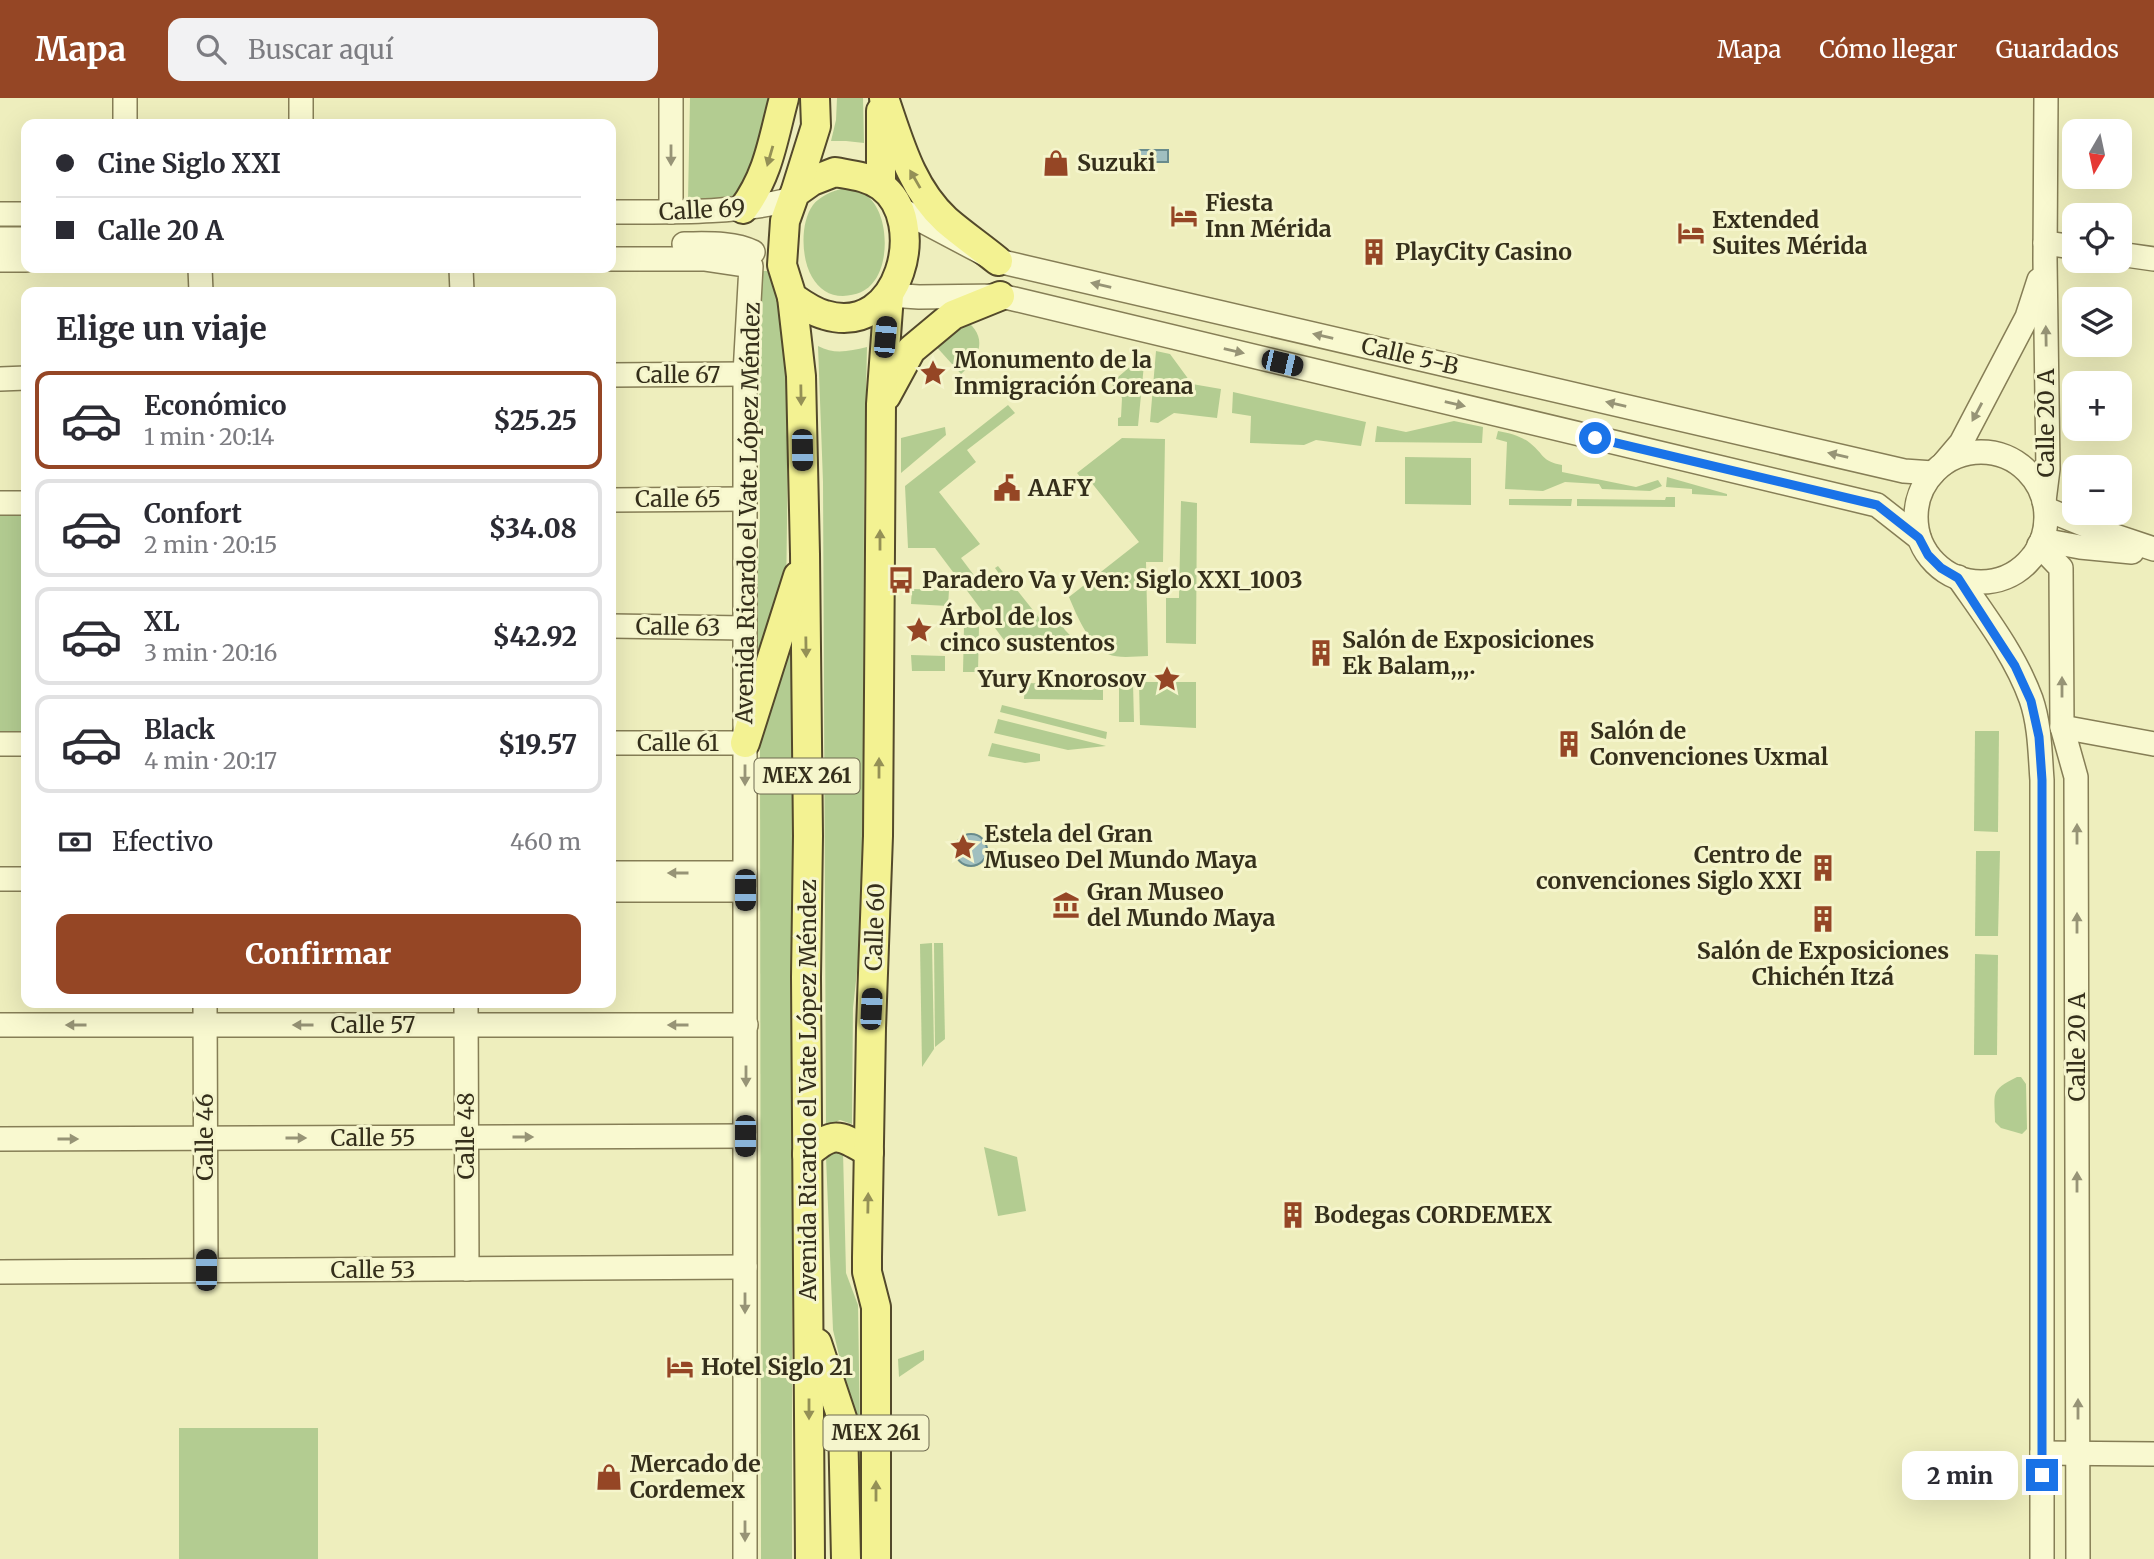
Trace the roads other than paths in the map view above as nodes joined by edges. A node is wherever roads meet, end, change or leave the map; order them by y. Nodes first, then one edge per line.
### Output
1 (125, 98) edge
2 (301, 98) edge
3 (671, 98) edge
4 (784, 98) edge
5 (815, 98) edge
6 (883, 98) edge
7 (2046, 98) edge
8 (125, 119) edge
9 (301, 119) edge
10 (881, 185) junction
11 (794, 196) junction
12 (898, 208) junction
13 (743, 209) junction
14 (616, 212) edge
15 (671, 212) junction
16 (0, 214) edge
17 (21, 214) edge
18 (0, 239) edge
19 (21, 239) edge
20 (616, 243) edge
21 (2062, 249) edge
22 (2045, 251) junction
23 (2132, 256) edge
24 (616, 259) edge
25 (2154, 259) edge
26 (0, 260) edge
27 (21, 260) edge
28 (998, 261) junction
29 (751, 265) joint
30 (782, 265) junction
31 (889, 295) junction
32 (1000, 296) junction
33 (792, 297) junction
34 (745, 374) junction
35 (616, 375) edge
36 (21, 378) edge
37 (0, 379) edge
38 (881, 404) junction
39 (1939, 468) junction
40 (745, 499) junction
41 (616, 500) edge
42 (0, 503) edge
43 (21, 503) edge
44 (2045, 506) junction
45 (1919, 538) junction
46 (2040, 543) junction
47 (2154, 552) edge
48 (805, 554) junction
49 (1958, 578) junction
50 (616, 626) edge
51 (745, 628) junction
52 (2062, 727) junction
53 (616, 743) edge
54 (745, 743) junction
55 (0, 744) edge
56 (21, 744) edge
57 (2154, 744) edge
58 (616, 873) edge
59 (0, 879) edge
60 (21, 879) edge
61 (745, 881) junction
62 (616, 890) edge
63 (0, 893) edge
64 (21, 893) edge
65 (205, 1013) edge
66 (466, 1014) edge
67 (746, 1024) junction
68 (0, 1025) edge
69 (745, 1136) junction
70 (466, 1137) junction
71 (0, 1139) edge
72 (205, 1139) junction
73 (869, 1152) junction
74 (807, 1154) junction
75 (745, 1267) junction
76 (467, 1269) junction
77 (206, 1270) junction
78 (0, 1272) edge
79 (808, 1317) junction
80 (2042, 1453) junction
81 (2078, 1454) junction
82 (2154, 1454) edge
83 (745, 1559) edge
84 (810, 1559) edge
85 (846, 1559) edge
86 (876, 1559) edge
87 (2042, 1559) edge
88 (2078, 1559) edge

1 - 8 street
2 - 9 street
3 -> 15 street
4 -> 13 main road
5 - 11 main road
6 - 10 main road
28 -> 6 main road
7 - 22 street, Calle 20 A
10 - 11 main road
10 - 12 main road
11 - 13 street, Calle 69
11 - 30 main road
12 - 28 street, Calle 5-B
12 - 31 main road
13 - 15 street, Calle 69
14 - 15 street, Calle 69
16 - 17 street
18 - 19 street
20 - 30 street, Calle 69
21 - 22 street
22 -> 39 street, Calle 20 A
44 -> 22 street, Calle 20 A
23 - 25 street
24 - 29 street, Calle 69
26 - 27 street
39 -> 28 street, Calle 5-B
29 - 34 street, Avenida Ricardo el Vate López Méndez
30 - 33 main road
31 - 32 street, Calle 5-B
31 - 33 main road
31 - 38 main road, Calle 60 / MEX 261
32 - 38 main road
32 -> 45 street, Calle 5-B
33 -> 48 main road, Avenida Ricardo el Vate López Méndez / MEX 261
34 - 35 street, Calle 67
34 - 40 street, Avenida Ricardo el Vate López Méndez
36 - 37 street
73 -> 38 main road, Calle 60 / MEX 261
39 - 44 street
39 - 45 street
40 - 41 street, Calle 65
40 - 51 street, Avenida Ricardo el Vate López Méndez
42 - 43 street
44 - 46 street
44 - 47 street
45 - 49 street
46 - 47 street
46 - 49 street
52 -> 46 street, Calle 20 A
48 - 54 main road
48 -> 74 main road, Avenida Ricardo el Vate López Méndez / MEX 261
49 - 80 street, Calle 20 A
50 - 51 street, Calle 63
51 - 54 street, Avenida Ricardo el Vate López Méndez
52 - 57 street
81 -> 52 street, Calle 20 A
53 - 54 street, Calle 61
54 -> 61 street, Avenida Ricardo el Vate López Méndez
55 - 56 street
61 -> 58 street
59 - 60 street
61 - 62 street
61 - 67 street, Avenida Ricardo el Vate López Méndez
63 - 64 street
66 -> 65 street, Calle 57
65 -> 68 street, Calle 57
65 - 72 street, Calle 46
67 -> 66 street, Calle 57
66 - 70 street, Calle 48
67 -> 69 street, Avenida Ricardo el Vate López Méndez
70 -> 69 street, Calle 55
69 - 75 street, Avenida Ricardo el Vate López Méndez
72 -> 70 street, Calle 55
70 - 76 street, Calle 48
71 -> 72 street, Calle 55
72 - 77 street, Calle 46
73 - 74 main road
86 -> 73 main road, Calle 60 / MEX 261
74 - 79 main road, Avenida Ricardo el Vate López Méndez / MEX 261
75 - 76 street, Calle 53
75 -> 83 street, Avenida Ricardo el Vate López Méndez
76 - 77 street, Calle 53
77 - 78 street, Calle 53
79 -> 84 main road, Avenida Ricardo el Vate López Méndez / MEX 261
79 - 85 main road
80 - 81 street
80 - 87 street, Calle 20 A
81 - 82 street
81 - 88 street, Calle 20 A

